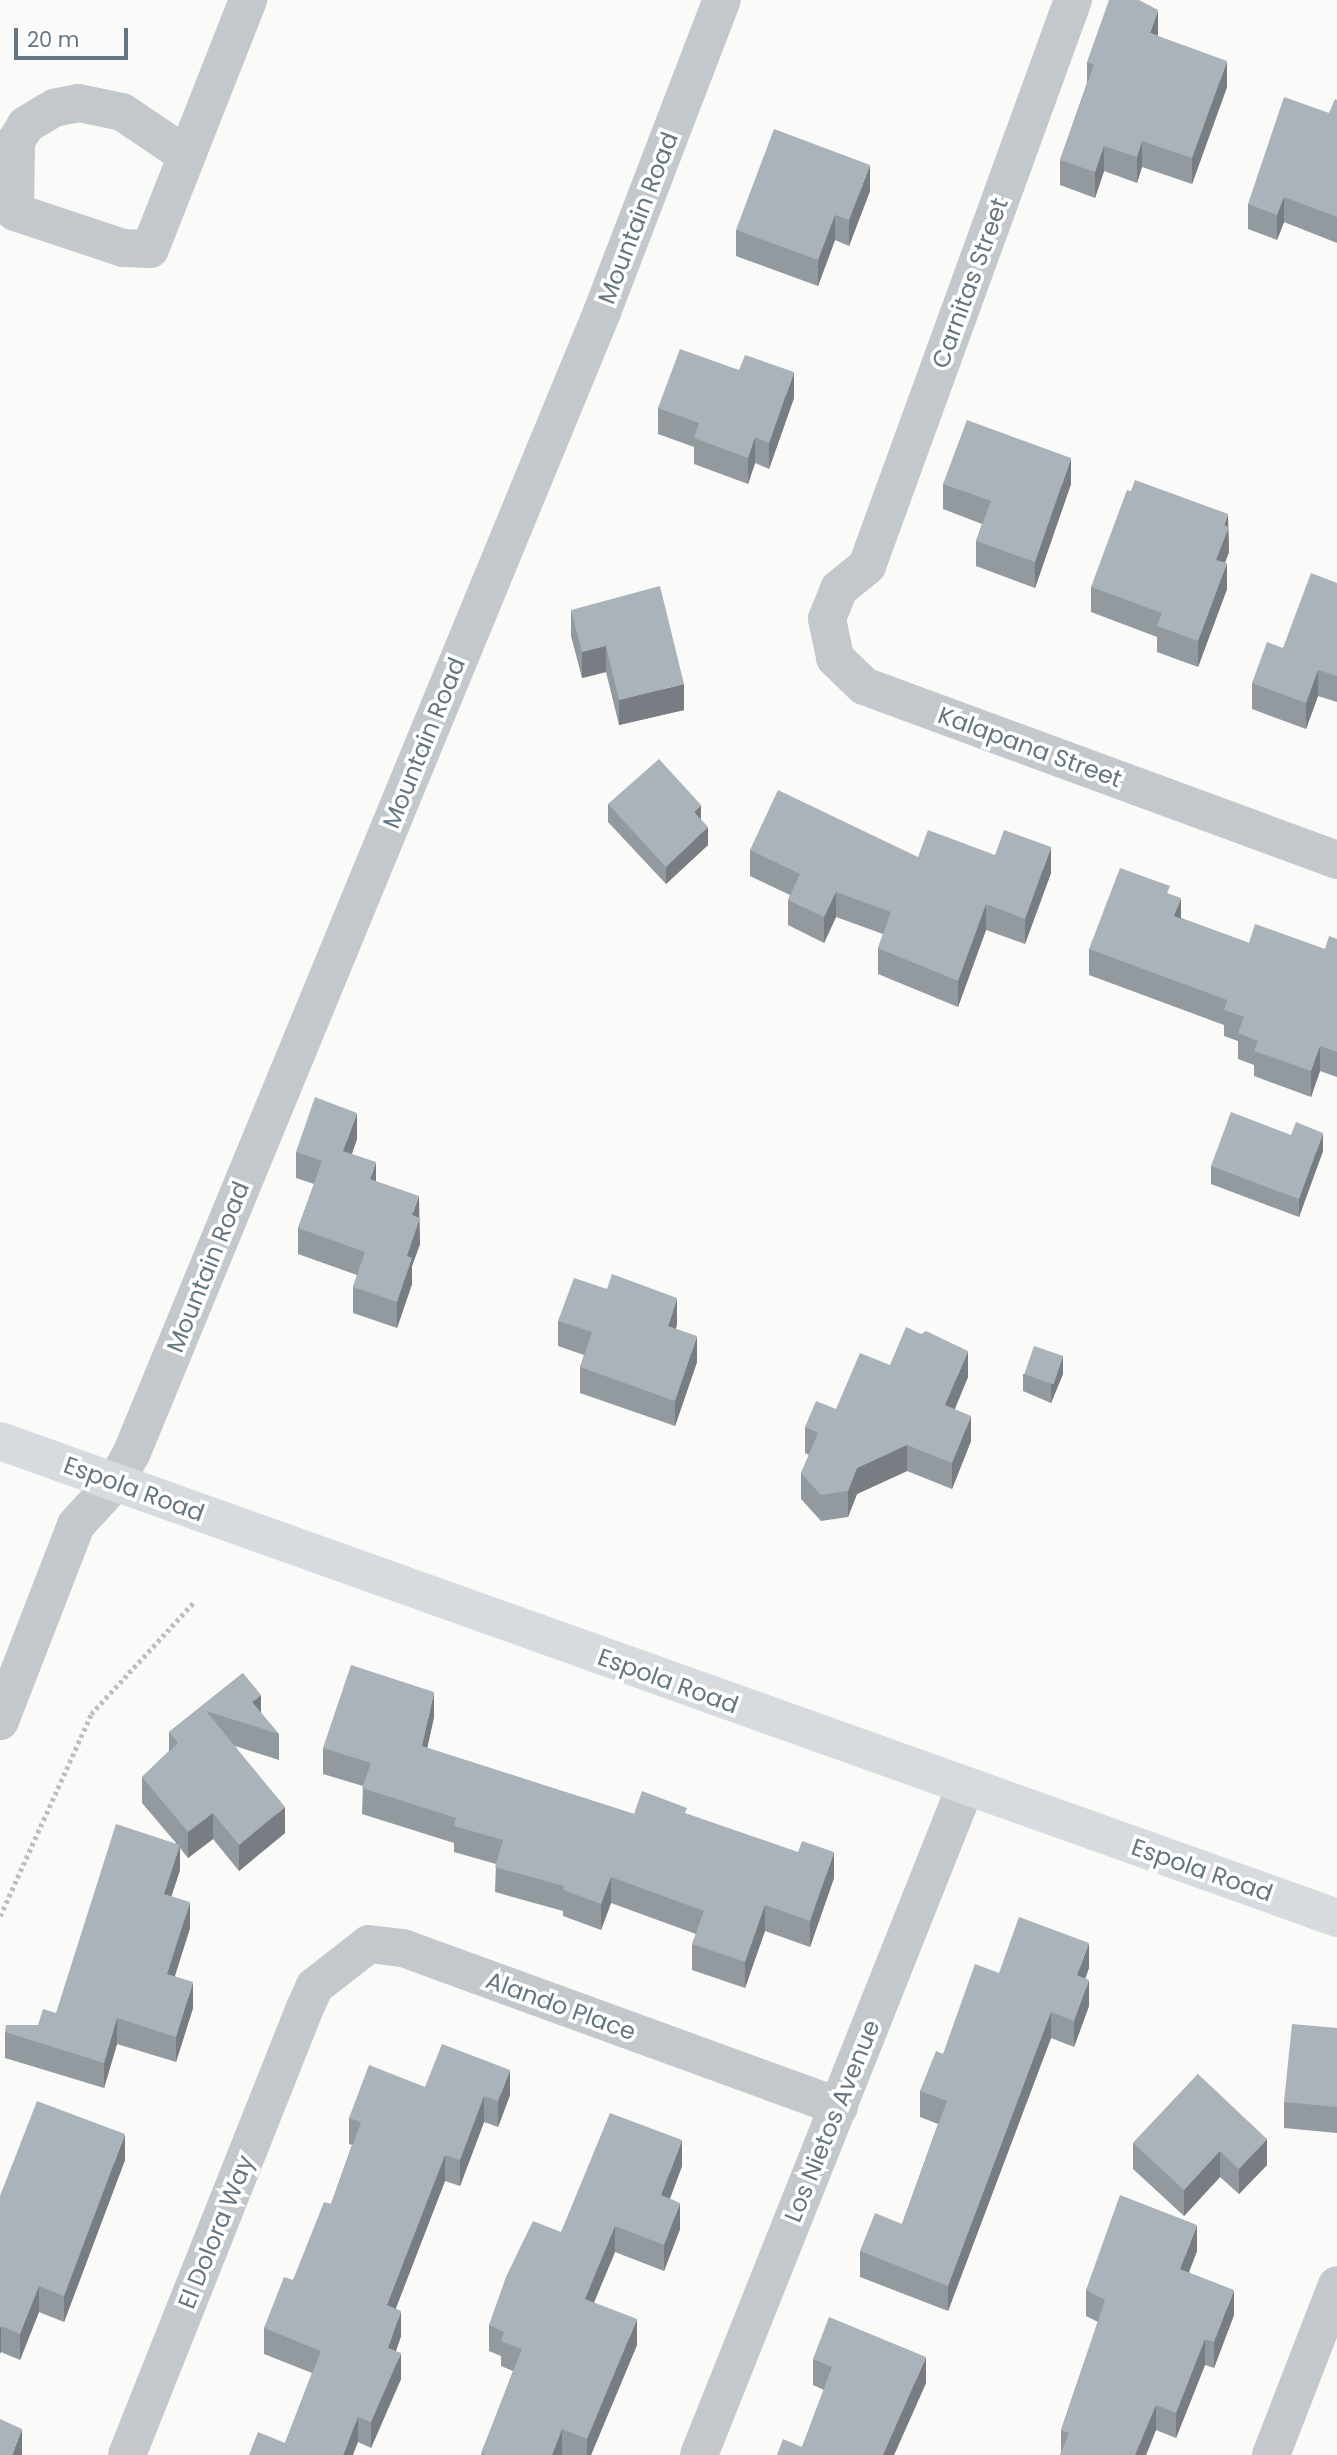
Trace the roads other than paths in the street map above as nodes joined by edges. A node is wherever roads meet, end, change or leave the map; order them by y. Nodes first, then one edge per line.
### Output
1 (248, 0) edge
2 (722, 0) edge
3 (1073, 0) edge
4 (186, 155) junction
5 (867, 566) joint
6 (1337, 860) edge
7 (0, 1441) edge
8 (116, 1481) junction
9 (0, 1721) edge
10 (965, 1787) junction
11 (1337, 1917) edge
12 (304, 2008) joint
13 (839, 2107) junction
14 (1337, 2285) edge
15 (127, 2455) edge
16 (699, 2455) edge
17 (1271, 2455) edge

1 - 4 street
2 - 8 street, Mountain Road
3 - 5 street, Carnitas Street
4 - 4 street
5 - 6 street, Kalapana Street
7 - 8 main road, Espola Road
8 - 9 street, Mountain Road
8 - 10 main road, Espola Road
10 - 11 main road, Espola Road
10 - 13 street, Los Nietos Avenue
12 - 13 street, Alando Place
12 - 15 street, El Dolora Way
13 - 16 street, Los Nietos Avenue
14 - 17 street

